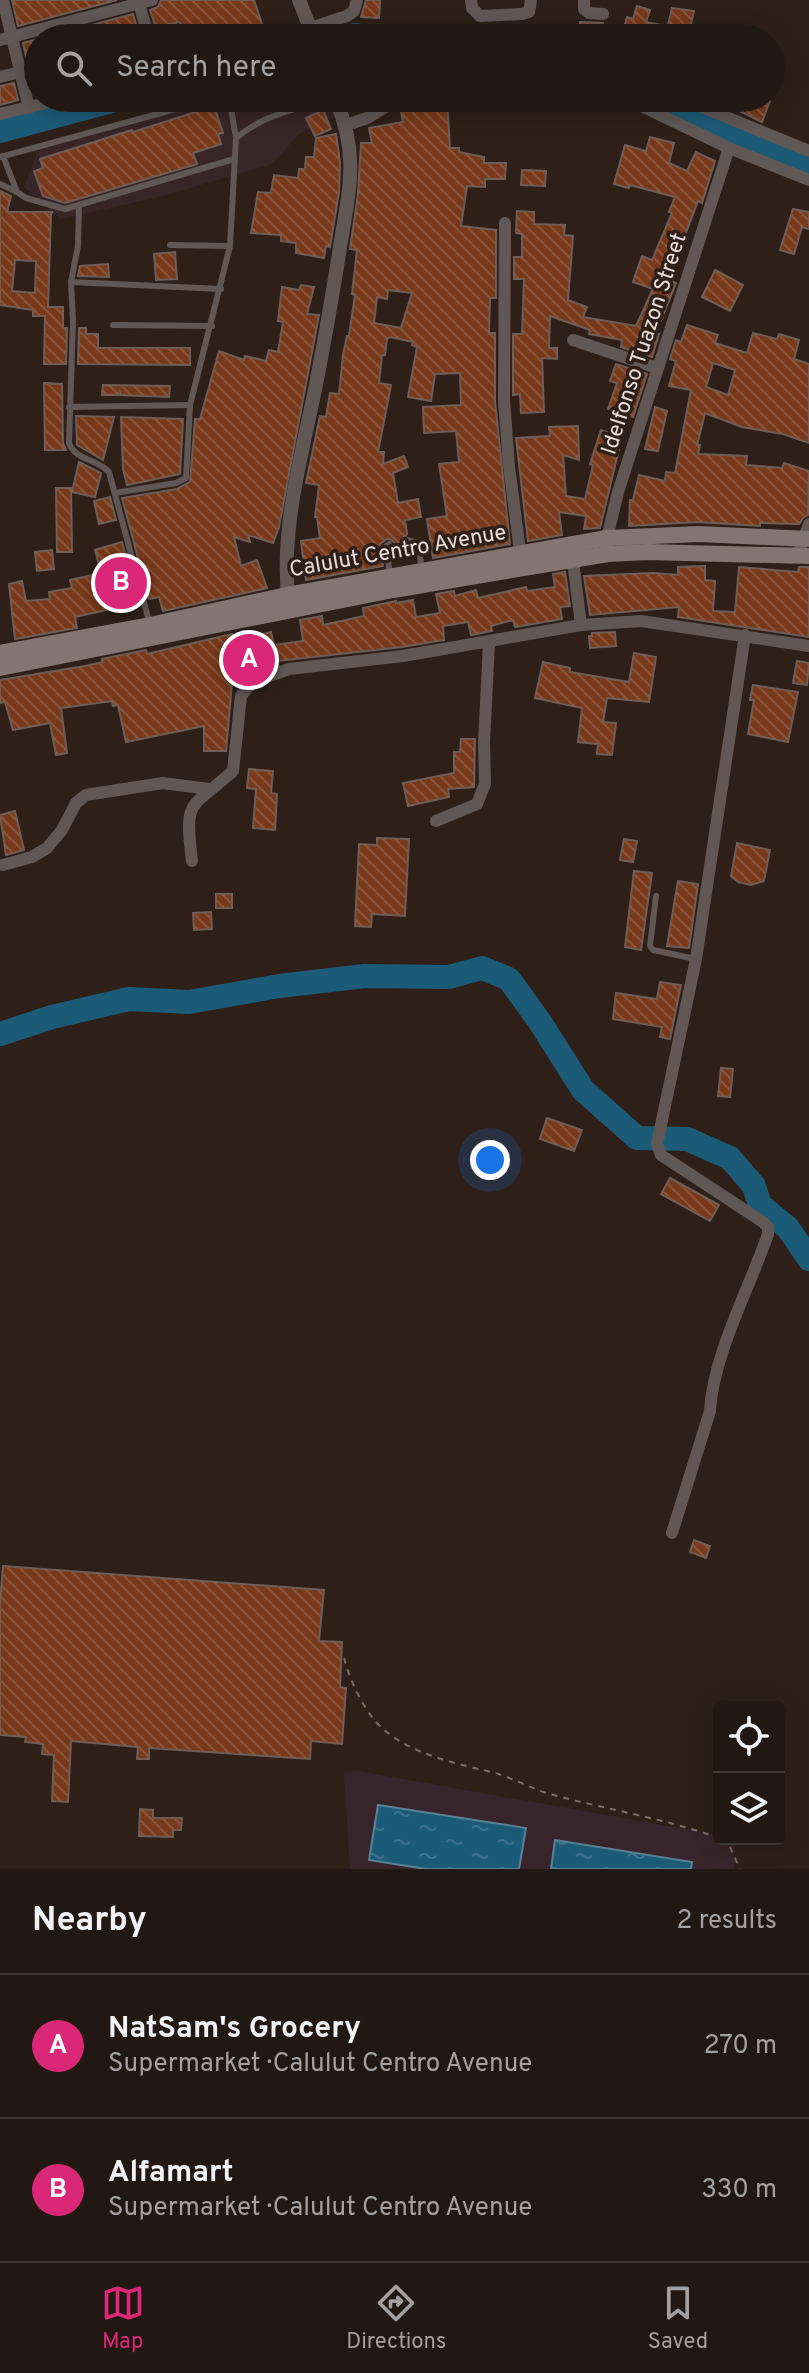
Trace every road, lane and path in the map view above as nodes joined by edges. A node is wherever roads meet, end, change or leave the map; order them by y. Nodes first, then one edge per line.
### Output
1 (3, 0) edge
2 (299, 0) edge
3 (357, 0) edge
4 (471, 0) edge
5 (531, 0) edge
6 (584, 0) edge
7 (143, 1) edge
8 (603, 14) dead end
9 (60, 24) edge
10 (147, 24) edge
11 (309, 24) edge
12 (332, 24) edge
13 (6, 39) edge
14 (24, 71) edge
15 (20, 72) junction
16 (0, 77) edge
17 (24, 88) edge
18 (24, 109) edge
19 (165, 112) edge
20 (232, 112) edge
21 (284, 112) edge
22 (341, 112) edge
23 (377, 112) edge
24 (654, 112) edge
25 (714, 112) edge
26 (0, 114) edge
27 (347, 125) junction
28 (236, 138) junction
29 (729, 148) junction
30 (809, 151) edge
31 (1, 157) edge
32 (234, 159) junction
33 (809, 180) edge
34 (0, 184) edge
35 (17, 192) junction
36 (79, 206) junction
37 (505, 223) dead end
38 (170, 245) dead end
39 (230, 246) junction
40 (71, 282) junction
41 (221, 289) junction
42 (113, 325) dead end
43 (212, 326) junction
44 (573, 340) dead end
45 (657, 368) junction
46 (190, 405) junction
47 (69, 407) junction
48 (115, 493) junction
49 (807, 534) edge
50 (408, 540) dead end
51 (389, 544) dead end
52 (608, 546) junction
53 (572, 552) junction
54 (804, 556) edge
55 (521, 560) junction
56 (423, 578) junction
57 (392, 583) junction
58 (288, 603) junction
59 (150, 625) junction
60 (581, 625) junction
61 (745, 635) junction
62 (489, 643) junction
63 (809, 646) edge
64 (0, 653) edge
65 (0, 668) edge
66 (209, 789) junction
67 (436, 821) dead end
68 (192, 861) dead end
69 (3, 865) dead end
70 (656, 896) dead end
71 (696, 959) junction
72 (672, 1533) dead end
73 (344, 1658) dead end
74 (713, 1836) edge
75 (729, 1845) edge
76 (740, 1869) edge

1 - 13 street
2 - 11 street
3 - 12 street
4 - 5 street
6 - 8 street
7 - 9 street
7 - 10 street
13 - 15 street
14 - 15 street
15 - 16 street
15 - 17 street
18 - 26 street
19 - 31 lane
20 - 28 lane
21 - 28 lane
22 - 27 street
23 - 27 street
24 - 29 street
25 - 30 street
27 - 58 street
28 - 32 lane
29 - 33 street
29 - 45 street, Idelfonso Tuazon Street
31 - 35 lane
32 - 36 lane
32 - 39 lane
34 - 35 lane
35 - 36 lane
36 - 40 lane
37 - 55 street
38 - 39 lane
39 - 41 lane
40 - 41 lane
40 - 47 lane
41 - 43 lane
42 - 43 lane
43 - 46 lane
44 - 45 street
45 - 52 street, Idelfonso Tuazon Street
46 - 47 lane
46 - 48 lane
47 - 48 lane
48 - 59 lane
49 - 52 main road, Calulut Centro Avenue
49 - 54 street
50 - 56 lane
51 - 57 lane
52 - 53 main road, Calulut Centro Avenue
52 - 54 main road, Calulut Centro Avenue
53 - 55 main road, Calulut Centro Avenue
53 - 60 street
55 - 56 main road, Calulut Centro Avenue
56 - 57 main road, Calulut Centro Avenue
57 - 58 main road, Calulut Centro Avenue
58 - 59 main road, Calulut Centro Avenue
58 - 65 main road, Calulut Centro Avenue
59 - 64 main road, Calulut Centro Avenue
60 - 61 street
60 - 62 street
61 - 63 street
61 - 71 street
62 - 66 street
62 - 67 street
66 - 68 street
66 - 69 street
70 - 71 lane
71 - 72 street
73 - 74 path
75 - 76 path

